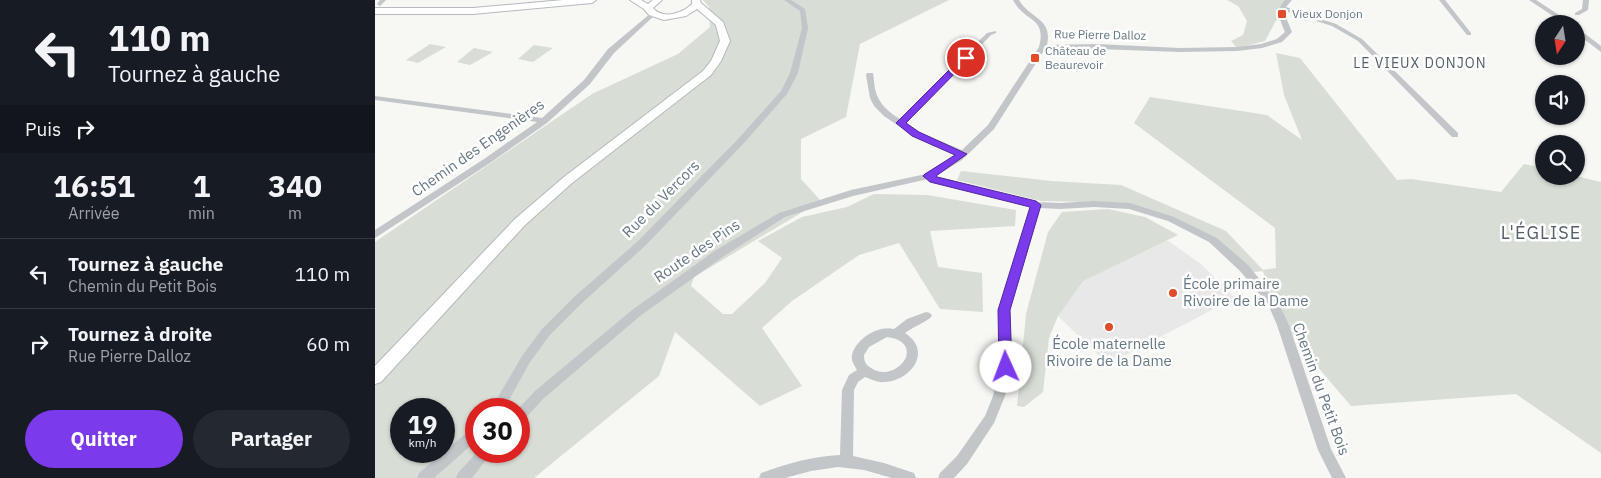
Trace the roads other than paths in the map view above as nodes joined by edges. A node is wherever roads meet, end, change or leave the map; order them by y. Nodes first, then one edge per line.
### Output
1 (591, 0) edge
2 (634, 0) edge
3 (658, 0) edge
4 (787, 0) edge
5 (1016, 0) edge
6 (1289, 0) edge
7 (1442, 0) edge
8 (1532, 0) edge
9 (1586, 0) edge
10 (697, 2) edge
11 (379, 5) edge
12 (1283, 8) junction
13 (650, 11) junction
14 (1577, 14) dead end
15 (679, 15) junction
16 (1556, 15) edge
17 (666, 16) junction
18 (720, 24) junction
19 (631, 32) junction
20 (993, 32) dead end
21 (1469, 34) dead end
22 (1585, 37) edge
23 (1043, 47) junction
24 (1601, 50) edge
25 (870, 75) dead end
26 (375, 98) edge
27 (544, 121) junction
28 (901, 123) junction
29 (1455, 135) dead end
30 (963, 154) junction
31 (929, 176) junction
32 (1036, 205) junction
33 (375, 235) edge
34 (926, 316) dead end
35 (897, 333) junction
36 (865, 371) junction
37 (375, 377) edge
38 (504, 398) edge
39 (530, 405) edge
40 (465, 443) edge
41 (847, 462) junction
42 (476, 463) edge
43 (424, 478) edge
44 (463, 478) edge
45 (766, 478) edge
46 (909, 478) edge
47 (945, 478) edge
48 (1339, 478) edge

1 - 11 main road
2 - 13 main road
3 - 13 main road
4 - 38 street, Rue du Vercors
5 - 23 street
6 - 12 street
7 - 21 street
8 - 16 street
9 - 14 street
10 - 15 main road
10 - 18 main road
12 - 23 street, Rue Pierre Dalloz
12 - 29 street
13 - 17 main road
13 - 19 street, Chemin des Engenières
15 - 17 main road
15 - 18 main road
17 - 19 street, Chemin des Engenières
18 - 37 main road
19 - 27 street, Chemin des Engenières
20 - 28 street
22 - 24 street
23 - 30 street, Rue Pierre Dalloz
25 - 28 street
26 - 27 street
27 - 33 street, Chemin des Engenières
28 - 30 street
30 - 31 street, Rue Pierre Dalloz
31 - 32 street, Chemin du Petit Bois
31 - 39 street, Route des Pins
32 - 47 street
32 - 48 street, Chemin du Petit Bois
34 - 35 street
35 - 36 street
35 - 36 street
36 - 41 street
40 - 43 street
41 - 45 street
41 - 46 street
42 - 44 street

